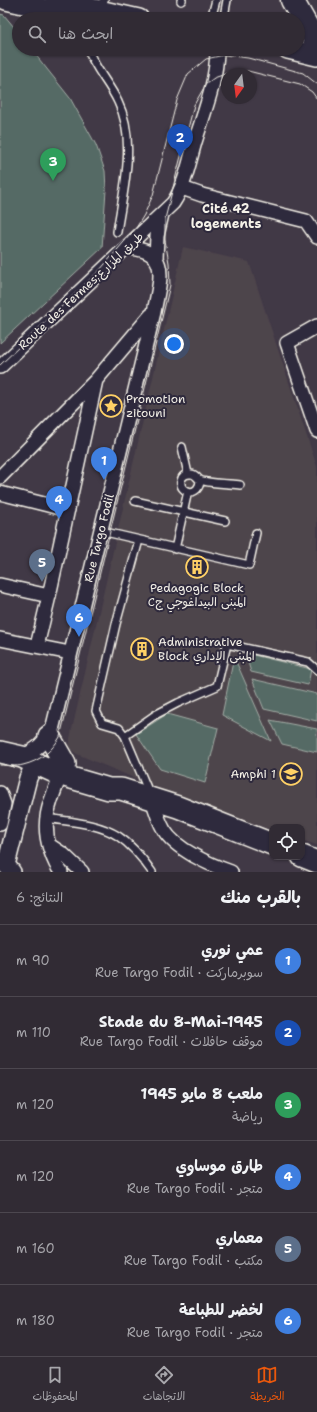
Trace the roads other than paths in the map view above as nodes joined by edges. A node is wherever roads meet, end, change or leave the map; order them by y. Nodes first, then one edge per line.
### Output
1 (6, 0) edge
2 (55, 0) edge
3 (216, 0) edge
4 (227, 0) edge
5 (95, 12) edge
6 (213, 12) edge
7 (225, 12) edge
8 (305, 27) edge
9 (317, 44) edge
10 (305, 53) edge
11 (92, 56) edge
12 (217, 56) edge
13 (317, 56) edge
14 (182, 188) junction
15 (162, 214) junction
16 (117, 232) dead end
17 (317, 237) edge
18 (126, 248) junction
19 (156, 258) junction
20 (154, 312) junction
21 (317, 326) edge
22 (0, 367) edge
23 (96, 380) junction
24 (317, 431) edge
25 (182, 447) dead end
26 (188, 474) junction
27 (0, 477) edge
28 (200, 480) junction
29 (240, 485) dead end
30 (188, 491) junction
31 (0, 493) edge
32 (135, 501) dead end
33 (68, 510) junction
34 (183, 512) junction
35 (225, 521) dead end
36 (101, 531) junction
37 (256, 533) dead end
38 (139, 540) junction
39 (175, 549) junction
40 (0, 584) edge
41 (49, 596) junction
42 (0, 639) edge
43 (37, 646) junction
44 (70, 653) junction
45 (317, 670) edge
46 (49, 736) junction
47 (125, 736) junction
48 (0, 752) edge
49 (29, 760) junction
50 (63, 769) junction
51 (0, 793) edge
52 (152, 798) junction
53 (46, 818) junction
54 (0, 824) edge
55 (269, 843) edge
56 (49, 844) junction
57 (305, 857) edge
58 (317, 862) edge
59 (6, 866) edge
60 (60, 872) edge
61 (82, 872) edge
62 (152, 872) edge
63 (231, 872) edge

1 - 5 main road
2 - 5 main road
3 - 6 lane
4 - 7 lane
8 - 9 highway
10 - 13 main road
11 - 16 lane
12 - 14 street, Rue Targo Fodil
14 - 15 street, Rue Targo Fodil
14 - 17 street
15 - 18 street, Route des Fermes;طريق المزارع
15 - 19 street, Rue Targo Fodil
18 - 19 street
18 - 22 street, Route des Fermes;طريق المزارع
19 - 20 street, Rue Targo Fodil
20 - 23 street
20 - 36 street, Rue Targo Fodil
21 - 24 street
23 - 27 street
23 - 33 street
25 - 26 lane
26 - 28 lane
26 - 30 lane
28 - 29 lane
28 - 30 lane
30 - 34 lane
31 - 33 street
32 - 34 lane
33 - 41 street
34 - 35 lane
34 - 39 lane
36 - 38 lane
36 - 44 street, Rue Targo Fodil
37 - 39 lane
38 - 39 lane
38 - 47 lane
40 - 41 street
41 - 43 street
42 - 43 street
43 - 44 street
44 - 46 street, Rue Targo Fodil
45 - 47 lane
46 - 49 street, Rue Targo Fodil
46 - 50 main road
47 - 52 lane
48 - 49 main road
49 - 50 main road
49 - 59 street
50 - 52 main road
50 - 53 street
51 - 54 street
52 - 55 main road
52 - 63 street
53 - 56 street
53 - 62 lane
56 - 60 street
56 - 61 street
57 - 58 main road

